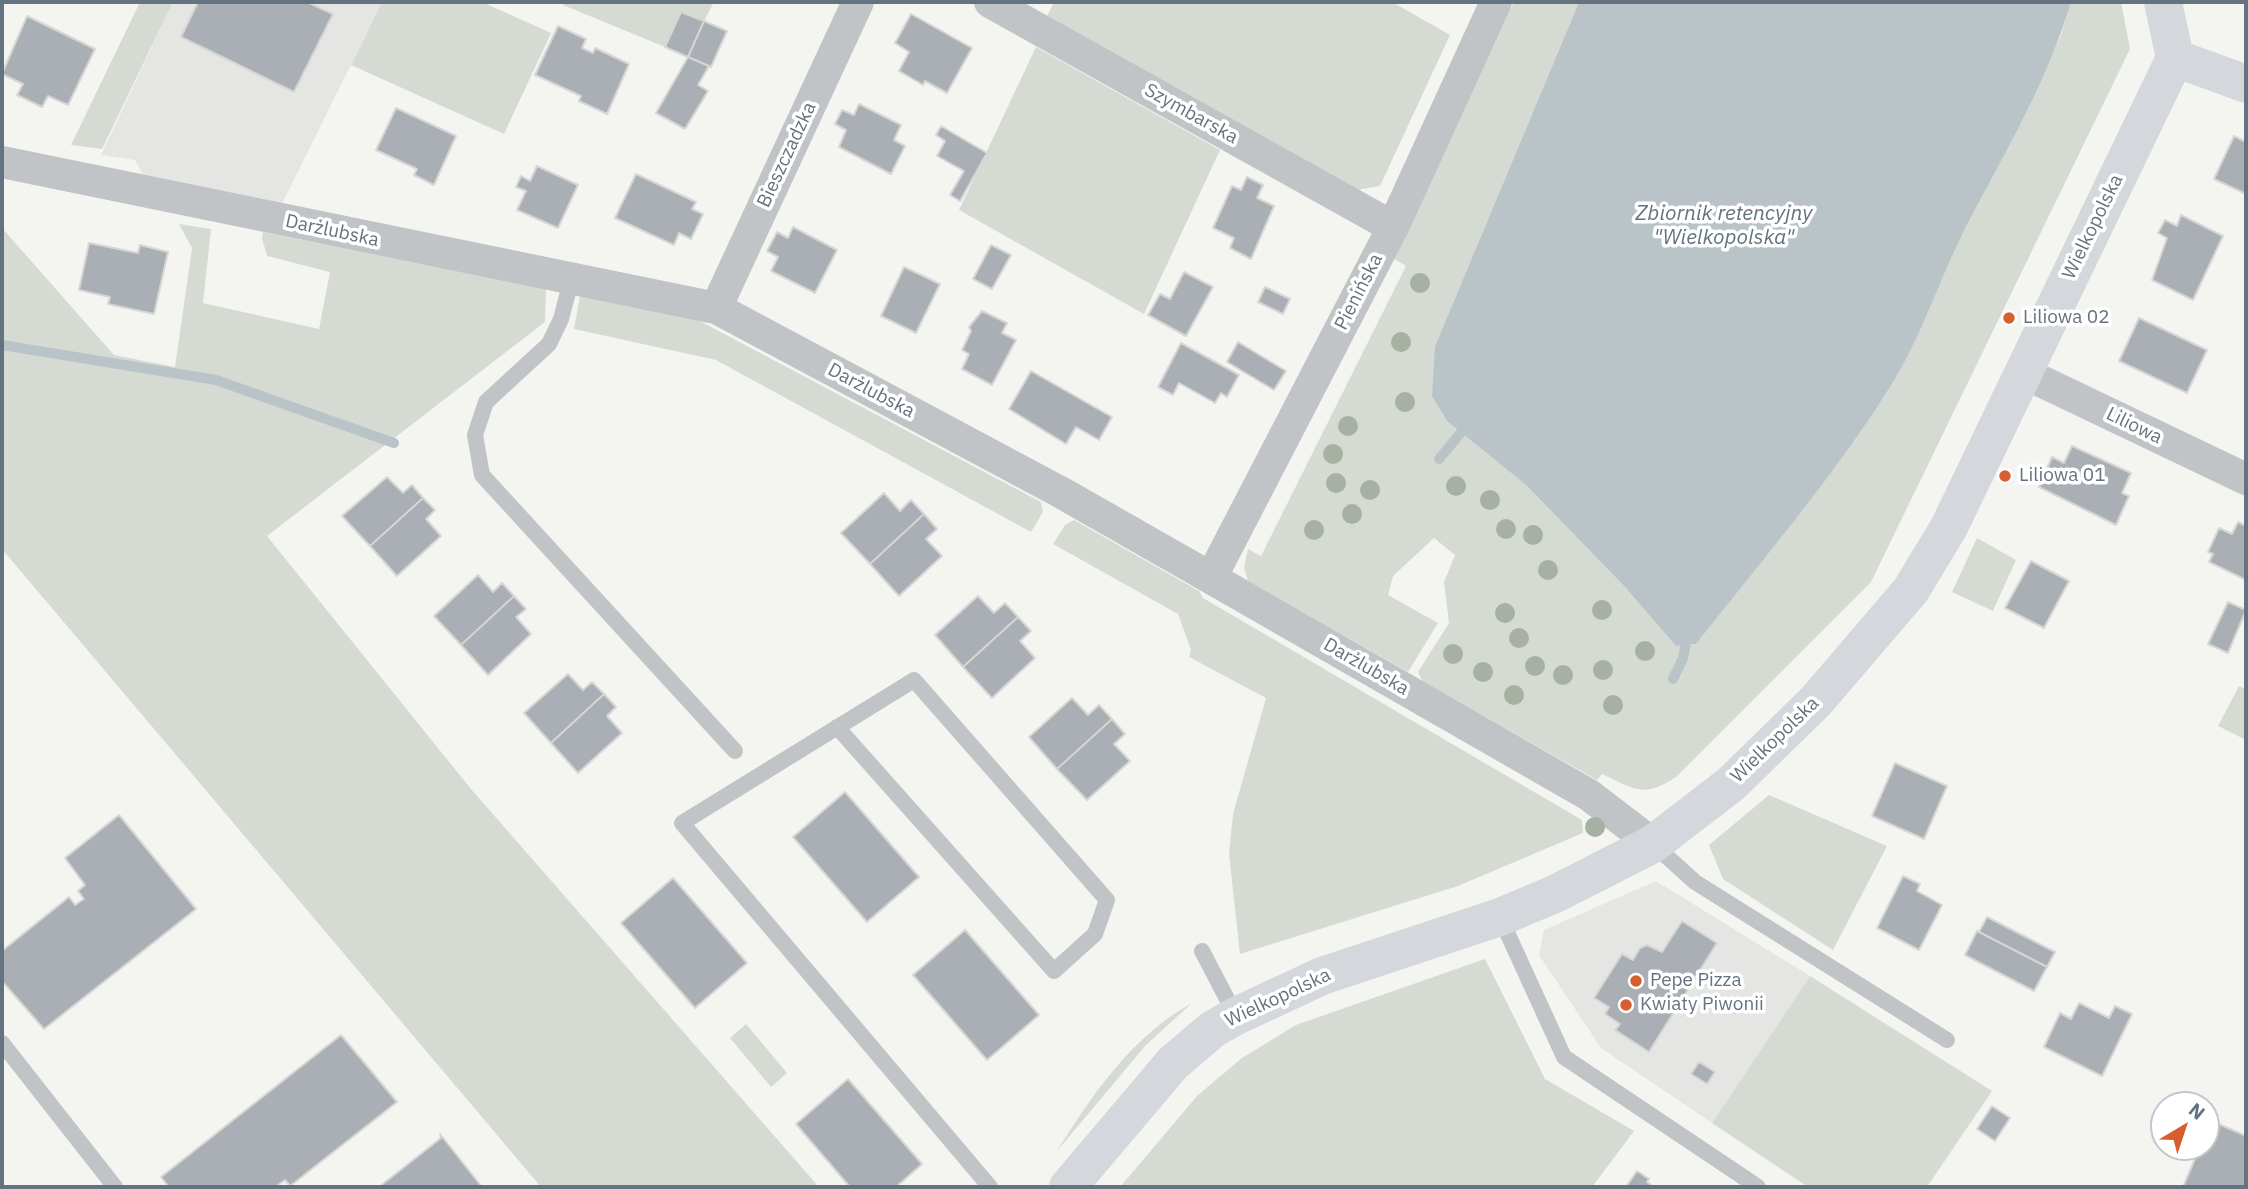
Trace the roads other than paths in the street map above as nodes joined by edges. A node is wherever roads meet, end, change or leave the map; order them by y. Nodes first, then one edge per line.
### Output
1 (858, 2) edge
2 (990, 2) edge
3 (1496, 2) edge
4 (2163, 2) edge
5 (2175, 58) junction
6 (2246, 84) edge
7 (2, 162) edge
8 (1393, 227) junction
9 (571, 281) junction
10 (716, 308) junction
11 (2022, 372) junction
12 (2246, 480) edge
13 (1212, 578) junction
14 (837, 727) junction
15 (735, 751) dead end
16 (1653, 844) junction
17 (1500, 917) junction
18 (1202, 951) dead end
19 (1236, 1016) junction
20 (1948, 1040) dead end
21 (2, 1043) edge
22 (115, 1187) edge
23 (990, 1187) edge
24 (1068, 1187) edge
25 (1758, 1187) edge

1 - 10 street, Bieszczadzka
2 - 8 street, Szymbarska
3 - 8 street, Pienińska
4 - 5 street
5 - 6 street
5 - 11 street, Wielkopolska
7 - 9 street, Darżlubska
8 - 13 street, Pienińska
9 - 10 street, Darżlubska
9 - 15 lane
10 - 13 street, Darżlubska
11 - 12 street, Liliowa
11 - 16 street, Wielkopolska
13 - 16 street, Darżlubska
14 - 14 lane
14 - 23 lane
16 - 17 street, Wielkopolska
16 - 20 lane
17 - 19 street, Wielkopolska
17 - 25 lane
18 - 19 lane
19 - 24 street, Wielkopolska
21 - 22 lane

